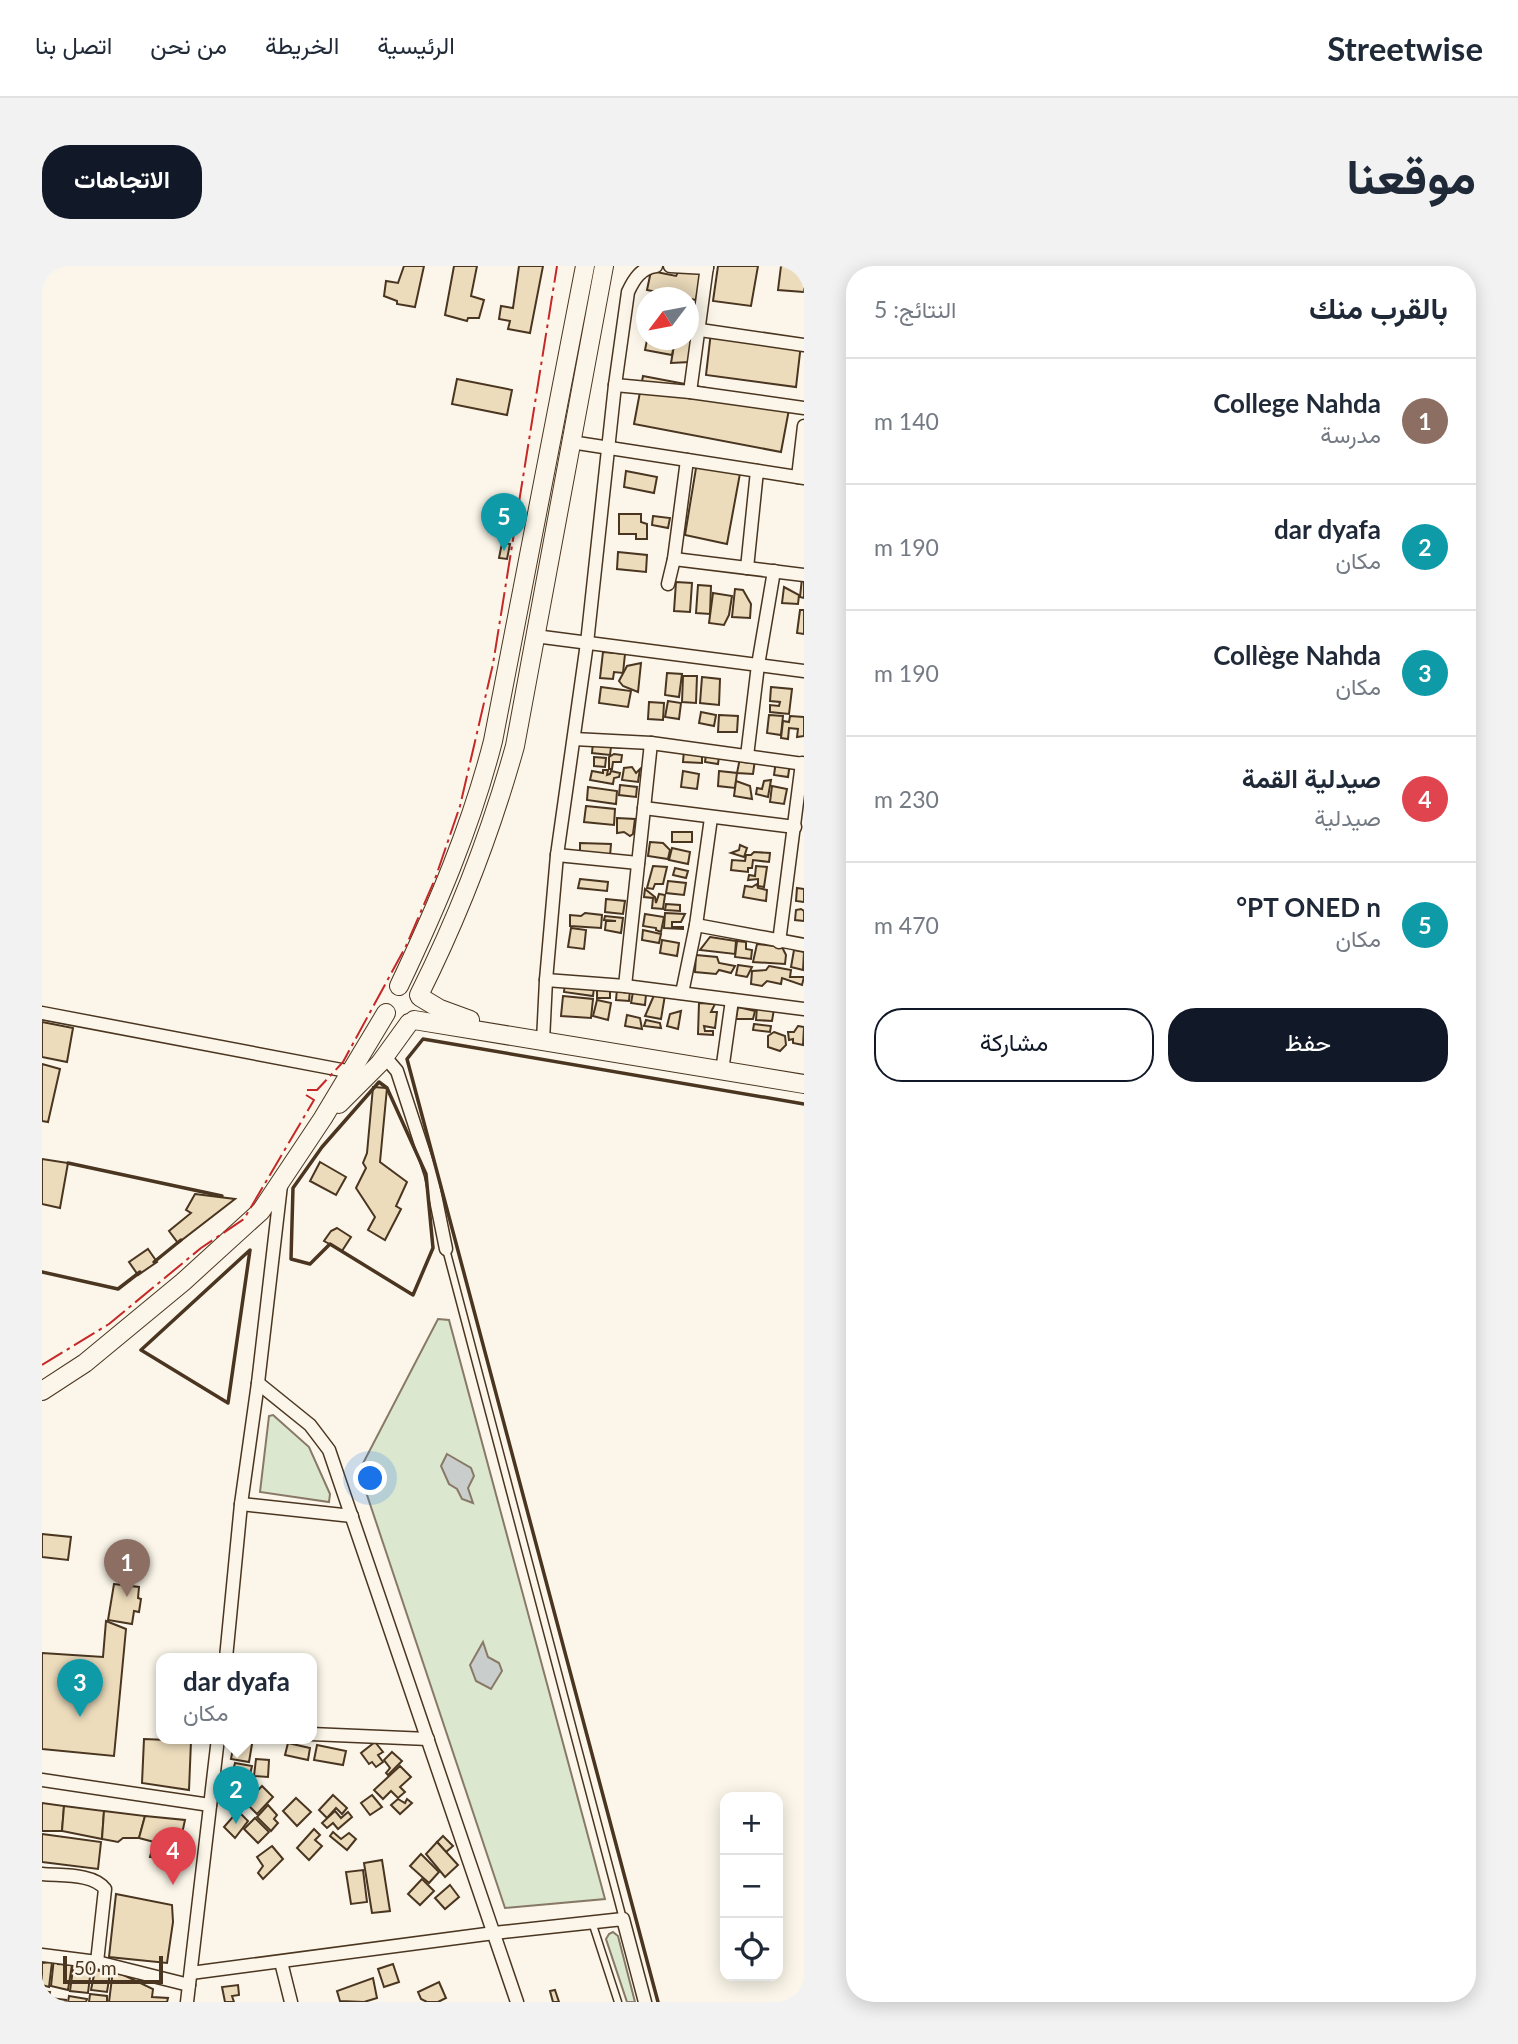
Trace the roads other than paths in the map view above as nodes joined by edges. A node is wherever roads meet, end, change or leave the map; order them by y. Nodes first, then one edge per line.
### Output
1 (585, 266) edge
2 (604, 266) edge
3 (656, 266) edge
4 (670, 266) edge
5 (707, 267) edge
6 (700, 330) junction
7 (804, 345) edge
8 (615, 385) junction
9 (690, 392) junction
10 (804, 408) edge
11 (804, 426) edge
12 (571, 442) junction
13 (609, 447) junction
14 (687, 460) junction
15 (757, 471) junction
16 (801, 477) edge
17 (674, 559) junction
18 (747, 568) junction
19 (774, 571) junction
20 (804, 575) edge
21 (668, 584) dead end
22 (535, 636) junction
23 (587, 643) junction
24 (758, 665) junction
25 (804, 671) edge
26 (574, 740) junction
27 (651, 743) junction
28 (747, 756) junction
29 (803, 764) edge
30 (644, 808) junction
31 (711, 818) junction
32 (795, 827) junction
33 (557, 855) junction
34 (638, 863) junction
35 (695, 925) junction
36 (779, 942) junction
37 (804, 945) edge
38 (546, 980) junction
39 (399, 986) junction
40 (625, 986) junction
41 (682, 993) junction
42 (419, 996) junction
43 (732, 1000) junction
44 (804, 1009) edge
45 (42, 1013) edge
46 (386, 1013) junction
47 (412, 1022) junction
48 (516, 1036) junction
49 (543, 1041) junction
50 (385, 1057) junction
51 (722, 1070) junction
52 (352, 1072) junction
53 (804, 1084) edge
54 (323, 1118) junction
55 (281, 1183) junction
56 (446, 1249) joint
57 (258, 1383) junction
58 (42, 1391) edge
59 (241, 1504) junction
60 (352, 1516) junction
61 (226, 1653) edge
62 (317, 1734) edge
63 (428, 1739) junction
64 (217, 1744) edge
65 (42, 1780) edge
66 (210, 1805) junction
67 (42, 1874) edge
68 (623, 1919) junction
69 (592, 1922) junction
70 (494, 1933) junction
71 (42, 1955) edge
72 (97, 1962) junction
73 (281, 1962) junction
74 (190, 1979) junction
75 (187, 2002) edge
76 (292, 2002) edge
77 (517, 2002) edge
78 (618, 2002) edge
79 (645, 2002) edge

1 - 39 main road
2 - 12 main road
3 - 8 street
4 - 5 street
5 - 6 street
6 - 7 street
6 - 9 street
8 - 9 street
8 - 13 street
9 - 10 street
11 - 16 street
12 - 13 street
12 - 22 main road
13 - 14 street
13 - 23 street
14 - 15 street
14 - 17 street
15 - 16 street
15 - 18 street
17 - 18 street
17 - 21 street
18 - 19 street
19 - 20 street
19 - 24 street
22 - 23 street
22 - 42 main road
23 - 24 street
23 - 26 street
24 - 25 street
24 - 28 street
26 - 27 street
26 - 33 street
27 - 28 street
27 - 30 street
28 - 29 street
29 - 32 street
30 - 31 street
30 - 34 street
31 - 32 street
31 - 35 street
32 - 36 street
33 - 34 street
33 - 38 street
34 - 40 street
35 - 36 street
35 - 41 street
36 - 37 street
38 - 40 street
38 - 49 street
39 - 42 main road
39 - 46 main road
40 - 41 street
41 - 43 street
42 - 47 main road
42 - 48 main road
43 - 44 street
43 - 51 street
45 - 52 street
46 - 47 main road
46 - 52 main road
47 - 48 main road
47 - 50 main road
48 - 49 main road
49 - 51 main road
50 - 54 main road
50 - 56 street
51 - 53 main road
52 - 54 main road
54 - 55 main road
55 - 57 street
55 - 58 main road
56 - 68 lane
57 - 59 street
57 - 60 street
59 - 60 street
59 - 61 street
60 - 63 street
62 - 63 street
63 - 70 street
64 - 66 street
65 - 66 street
66 - 74 street
67 - 72 street
68 - 69 street
68 - 79 street
69 - 70 street
69 - 78 lane
70 - 73 street
70 - 77 street
71 - 72 street
72 - 74 street
73 - 74 street
73 - 76 street
74 - 75 street

